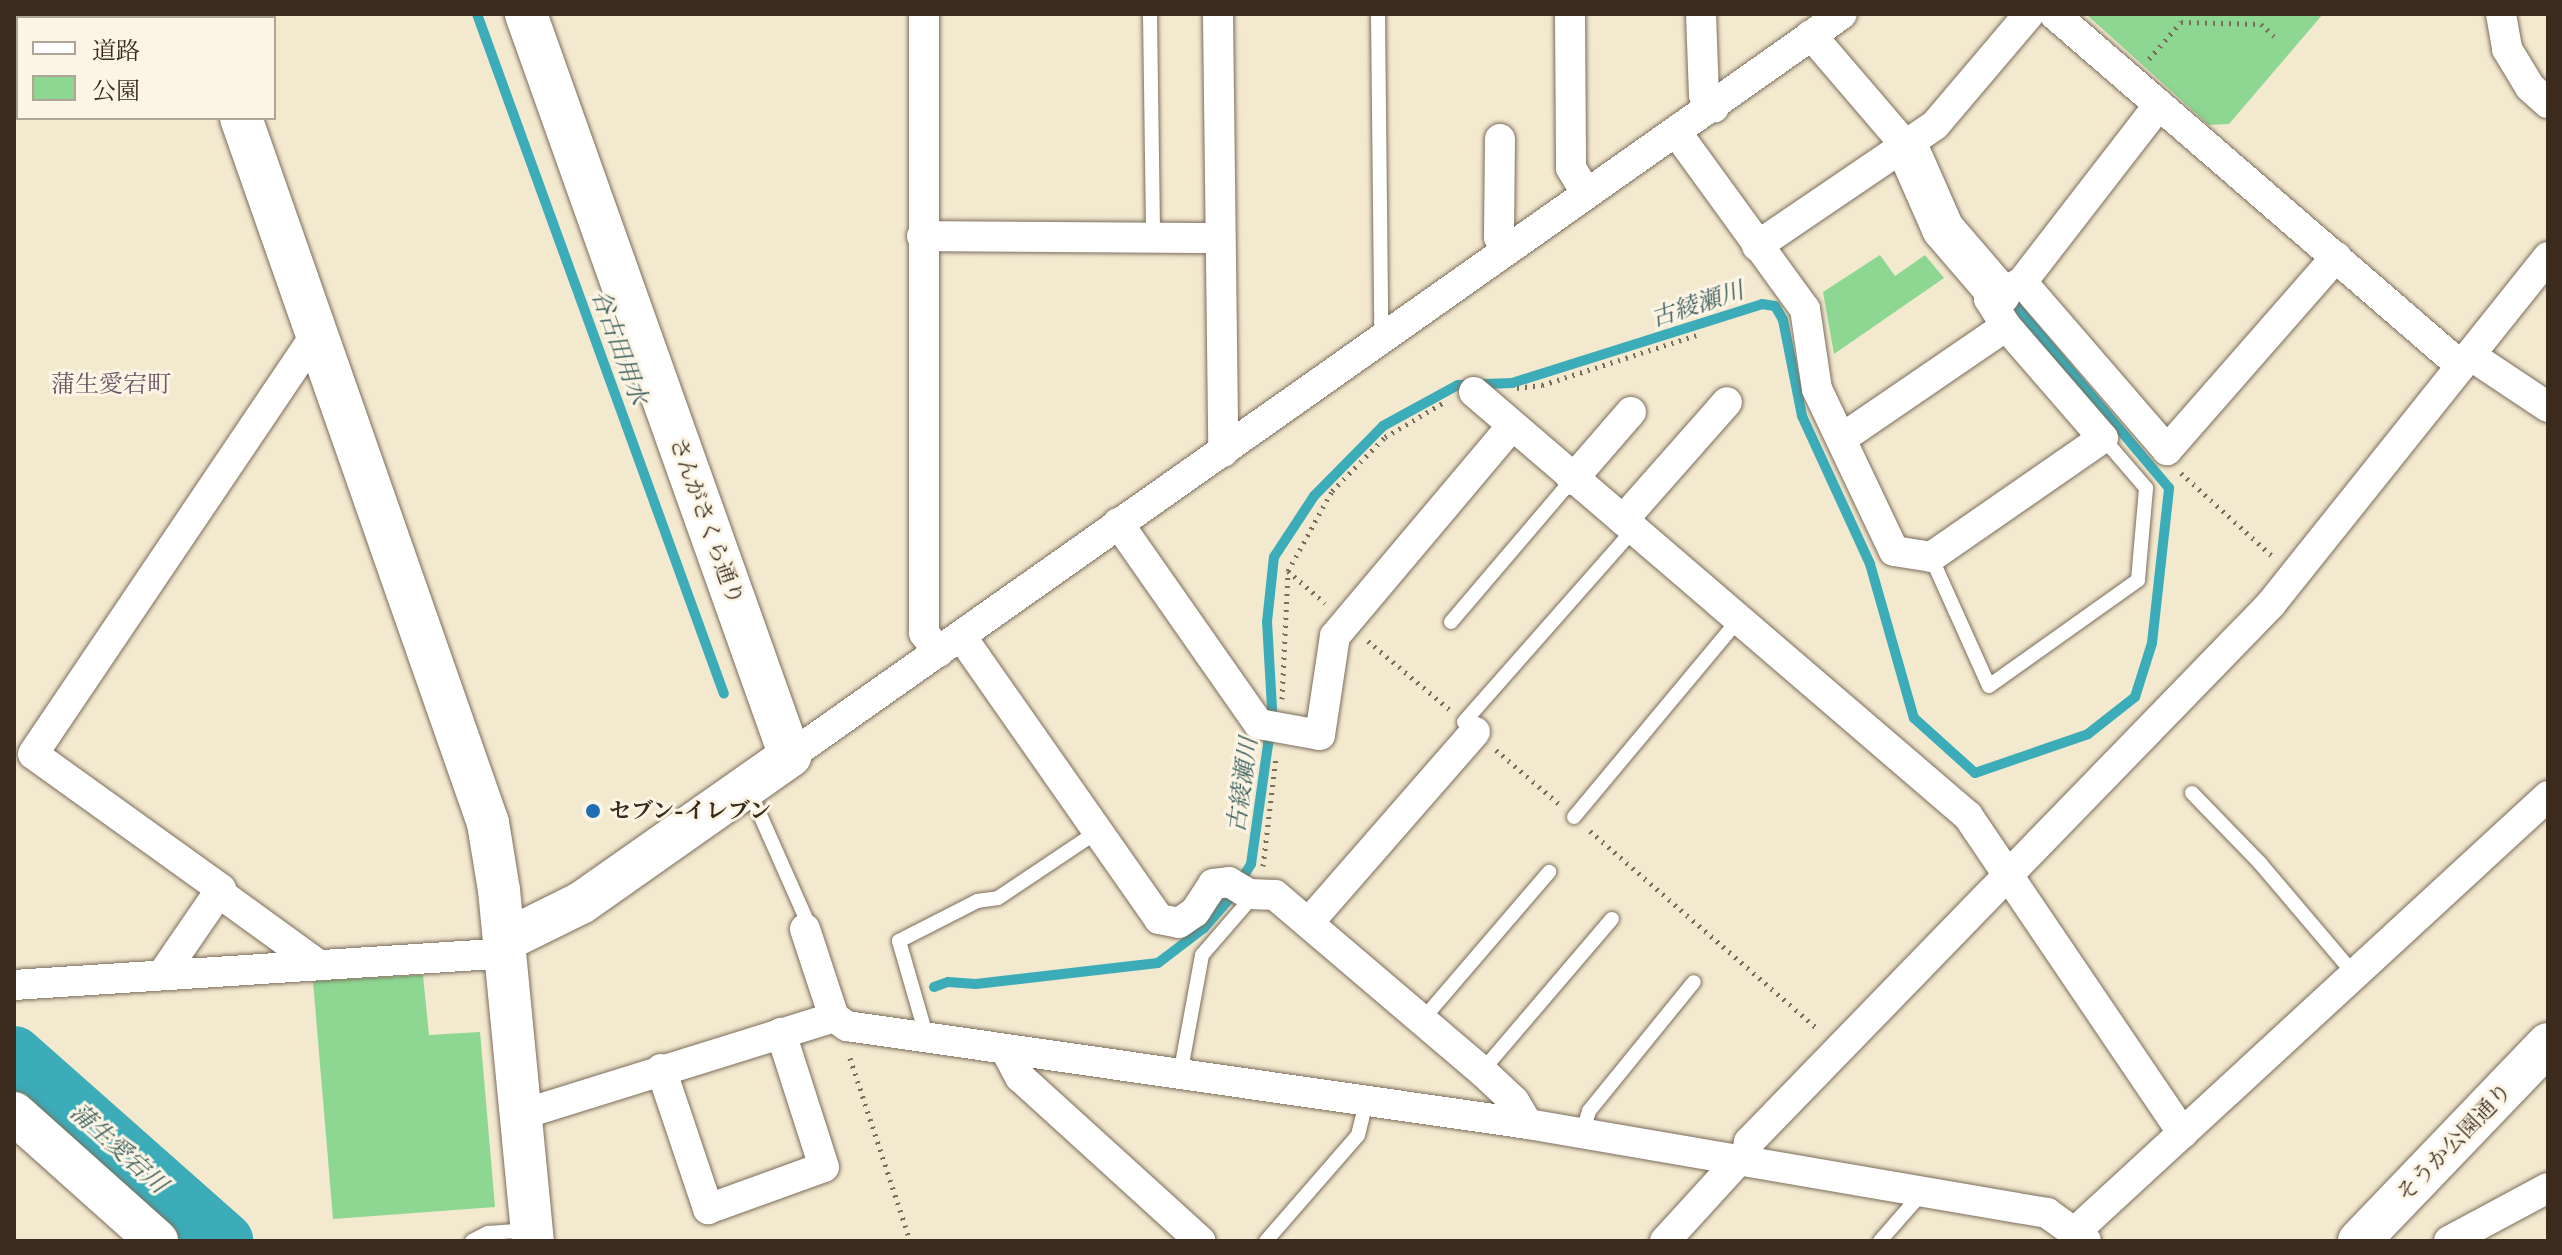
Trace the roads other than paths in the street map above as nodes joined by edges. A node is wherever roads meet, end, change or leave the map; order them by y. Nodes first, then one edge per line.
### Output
1 (526, 14) edge
2 (924, 14) edge
3 (1150, 14) edge
4 (1218, 14) edge
5 (1378, 14) edge
6 (1570, 14) edge
7 (1701, 14) edge
8 (1842, 14) edge
9 (2029, 14) edge
10 (2501, 14) edge
11 (2057, 16) edge
12 (1811, 35) junction
13 (2548, 103) edge
14 (2158, 106) junction
15 (1714, 108) junction
16 (242, 120) edge
17 (1677, 133) junction
18 (1500, 139) dead end
19 (1907, 147) junction
20 (1586, 193) junction
21 (922, 236) junction
22 (1153, 238) junction
23 (1220, 238) junction
24 (1757, 246) junction
25 (1508, 249) junction
26 (2336, 257) junction
27 (2548, 257) edge
28 (2009, 301) junction
29 (317, 333) junction
30 (1389, 334) junction
31 (2465, 361) junction
32 (1474, 392) dead end
33 (1727, 402) dead end
34 (2548, 407) edge
35 (1631, 412) dead end
36 (1511, 427) junction
37 (1844, 437) junction
38 (2103, 438) junction
39 (1223, 452) junction
40 (1572, 480) junction
41 (1118, 523) junction
42 (1629, 525) junction
43 (1931, 557) junction
44 (1739, 619) junction
45 (1451, 622) dead end
46 (950, 644) junction
47 (1470, 727) joint
48 (790, 756) junction
49 (747, 785) junction
50 (2192, 793) dead end
51 (2547, 801) edge
52 (1574, 817) dead end
53 (1098, 831) junction
54 (1549, 872) dead end
55 (2008, 875) junction
56 (1244, 890) junction
57 (218, 892) junction
58 (1612, 919) dead end
59 (1310, 921) junction
60 (805, 929) joint
61 (504, 947) junction
62 (319, 965) junction
63 (162, 975) junction
64 (2356, 976) junction
65 (1694, 982) dead end
66 (14, 985) edge
67 (1423, 1019) junction
68 (841, 1021) junction
69 (781, 1033) junction
70 (927, 1038) junction
71 (2548, 1044) edge
72 (1005, 1049) junction
73 (661, 1069) junction
74 (1482, 1071) junction
75 (1180, 1075) junction
76 (1366, 1102) junction
77 (14, 1113) edge
78 (517, 1116) junction
79 (1528, 1124) junction
80 (2183, 1133) junction
81 (1582, 1134) junction
82 (1742, 1160) junction
83 (2548, 1188) edge
84 (1914, 1191) junction
85 (532, 1235) edge
86 (2081, 1236) edge
87 (157, 1241) edge
88 (472, 1241) edge
89 (1200, 1241) edge
90 (1266, 1241) edge
91 (1665, 1241) edge
92 (1880, 1241) edge
93 (2359, 1241) edge
94 (2449, 1241) edge

1 - 48 street, さんがさくら通り
2 - 21 street
3 - 22 lane
4 - 23 street
5 - 30 lane
6 - 20 street
7 - 15 street
8 - 12 street
9 - 19 street
10 - 13 street
11 - 14 street
12 - 15 street
12 - 19 street
14 - 26 street
14 - 28 street
15 - 17 street
16 - 29 street
17 - 20 street
17 - 24 street
18 - 25 street
19 - 24 street
19 - 28 street
20 - 25 street
21 - 22 street
21 - 46 street
22 - 23 street
23 - 39 street
24 - 37 street
25 - 30 street
26 - 28 street
26 - 31 street
27 - 31 street
28 - 37 street
28 - 38 street
29 - 57 street
29 - 61 street
30 - 39 street
31 - 34 street
31 - 55 street
32 - 36 street
33 - 42 street
35 - 40 street
36 - 40 street
36 - 41 street
37 - 43 street
38 - 43 street
38 - 43 lane
39 - 41 street
40 - 42 street
40 - 45 lane
41 - 46 street
42 - 44 street
42 - 47 lane
44 - 52 lane
44 - 55 street
46 - 48 street
46 - 53 street
47 - 59 street
48 - 49 street
49 - 60 lane
49 - 61 street
50 - 64 lane
51 - 64 street
53 - 56 street
53 - 70 lane
54 - 67 lane
55 - 80 street
55 - 82 street
56 - 59 street
56 - 75 lane
57 - 62 street
57 - 63 street
58 - 74 lane
59 - 67 street
60 - 68 street
61 - 62 street
61 - 78 street
62 - 63 street
63 - 66 street
64 - 80 street
65 - 81 lane
67 - 74 street
68 - 69 street
68 - 70 street
69 - 73 street
69 - 73 street
70 - 72 street
71 - 93 street, そうか公園通り
72 - 75 street
72 - 89 street
73 - 78 street
74 - 79 street
75 - 76 street
76 - 79 street
76 - 90 lane
77 - 87 street
78 - 85 street
79 - 81 street
80 - 86 street
81 - 82 street
82 - 84 street
82 - 91 street
83 - 94 street
84 - 86 street
84 - 92 lane
85 - 88 lane

